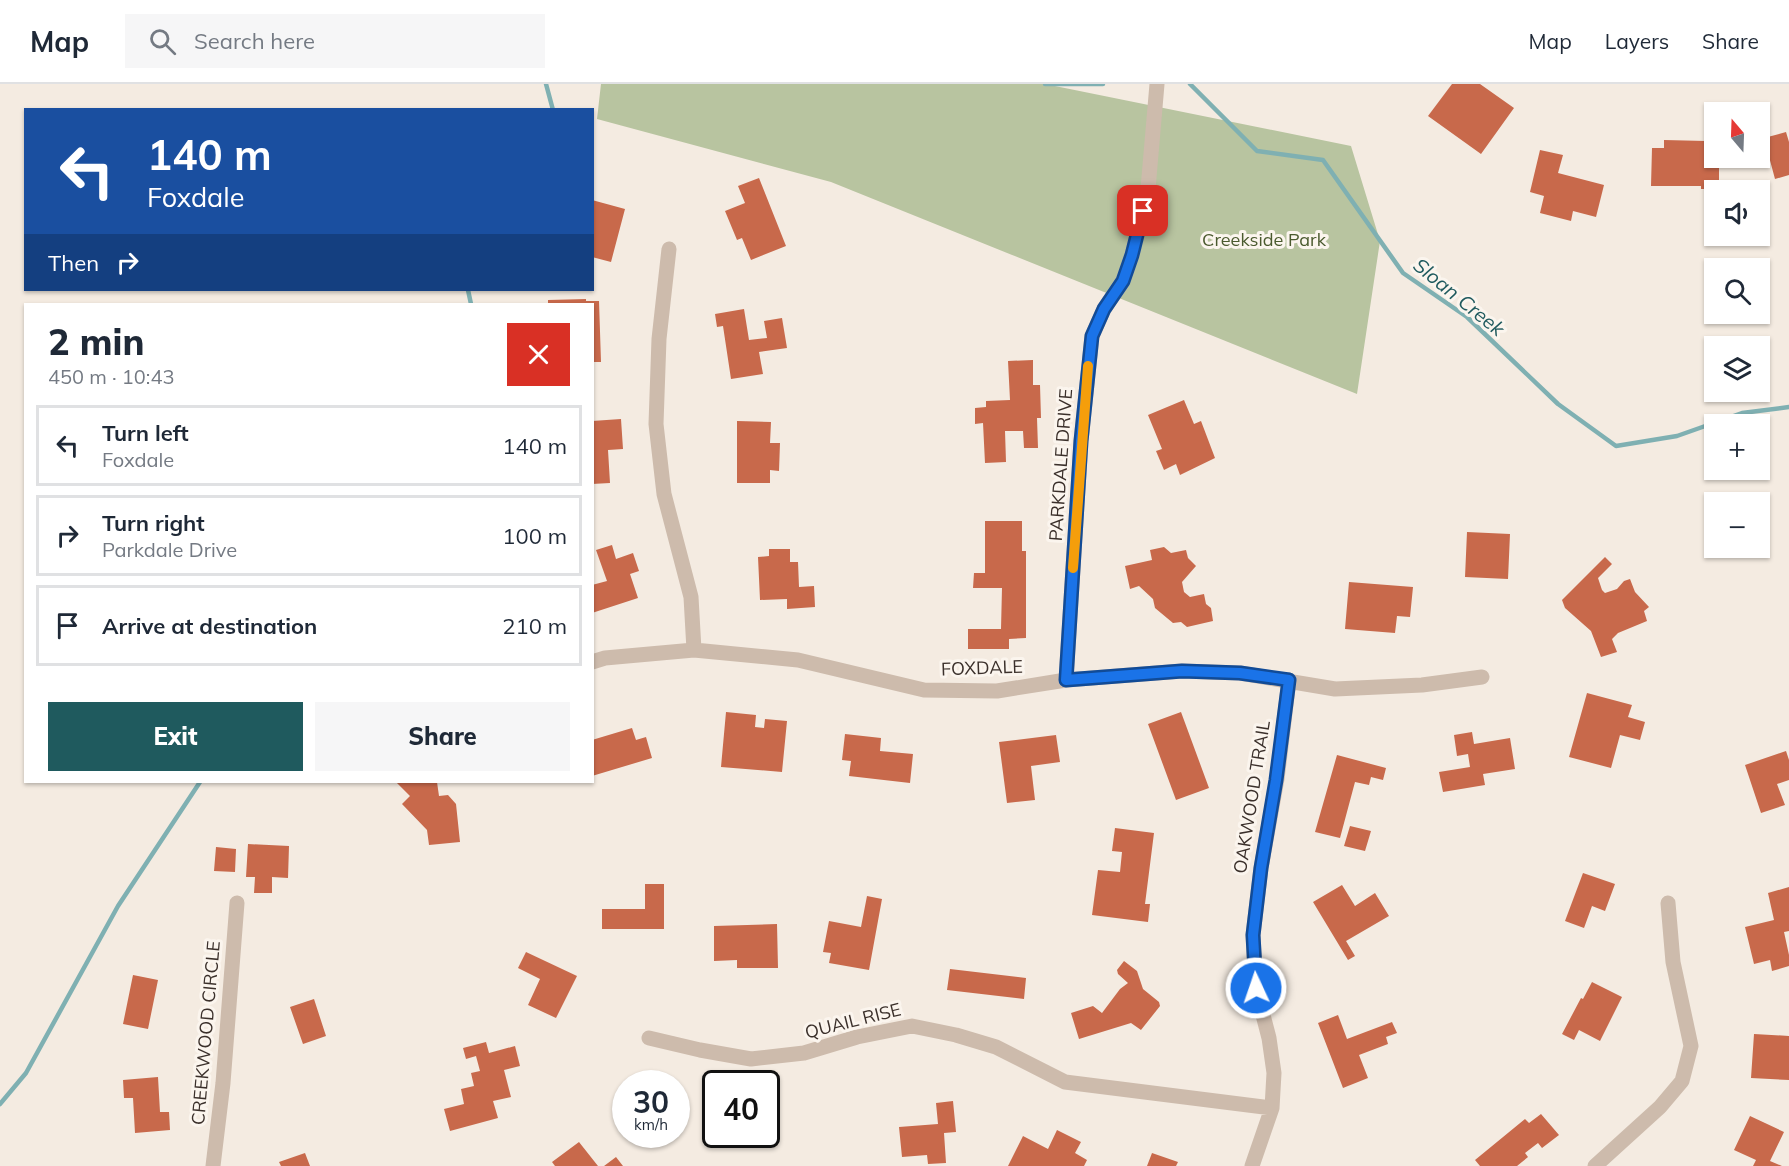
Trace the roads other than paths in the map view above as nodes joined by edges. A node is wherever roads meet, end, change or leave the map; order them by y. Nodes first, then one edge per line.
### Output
1 (1157, 84) edge
2 (669, 249) dead end
3 (693, 650) junction
4 (594, 661) edge
5 (1482, 676) dead end
6 (1066, 680) junction
7 (1289, 680) junction
8 (237, 903) dead end
9 (1668, 903) dead end
10 (649, 1038) dead end
11 (1272, 1108) junction
12 (213, 1166) edge
13 (1252, 1166) edge
14 (1595, 1166) edge

1 - 6 street, PARKDALE DRIVE
2 - 3 street
3 - 4 street, FOXDALE
3 - 6 street, FOXDALE
5 - 7 street, FOXDALE
6 - 7 street, FOXDALE
7 - 11 street, OAKWOOD TRAIL
8 - 12 street, CREEKWOOD CIRCLE
9 - 14 street
10 - 11 street, QUAIL RISE
11 - 13 street, OAKWOOD TRAIL

